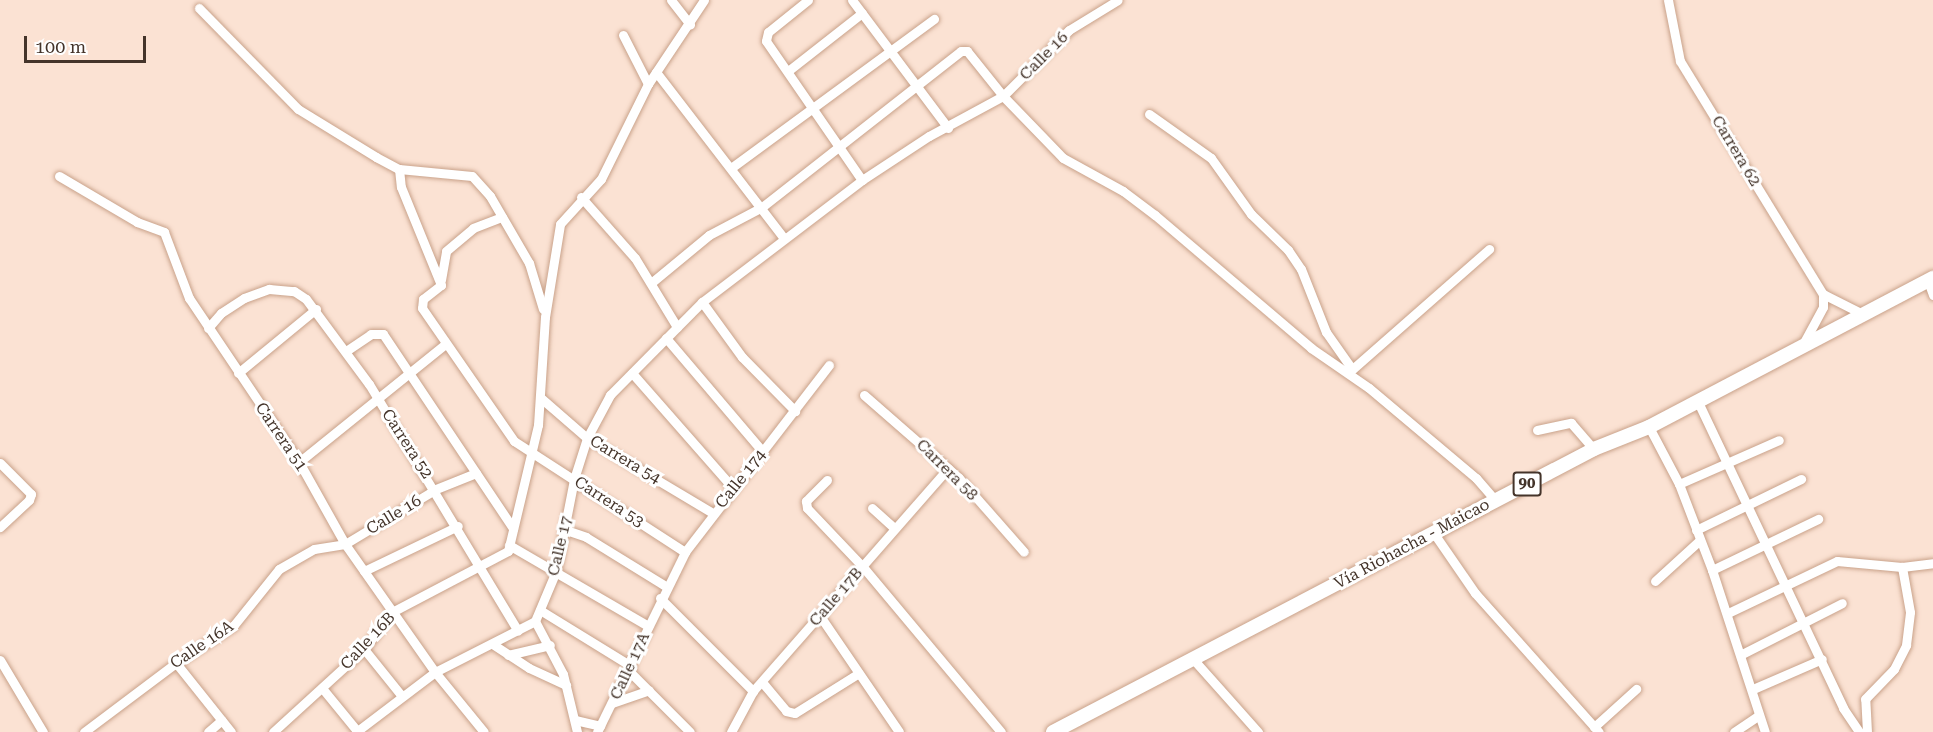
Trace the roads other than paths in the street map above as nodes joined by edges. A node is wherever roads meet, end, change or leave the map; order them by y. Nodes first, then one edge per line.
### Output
1 (671, 0) edge
2 (704, 0) edge
3 (808, 0) edge
4 (852, 0) edge
5 (1118, 0) edge
6 (1668, 0) edge
7 (199, 8) dead end
8 (862, 13) junction
9 (934, 19) dead end
10 (690, 24) junction
11 (623, 35) dead end
12 (889, 49) junction
13 (788, 71) junction
14 (656, 72) junction
15 (648, 84) junction
16 (917, 85) junction
17 (1003, 96) junction
18 (813, 106) junction
19 (1149, 114) dead end
20 (948, 128) junction
21 (838, 146) junction
22 (731, 168) junction
23 (399, 169) junction
24 (59, 176) dead end
25 (862, 180) junction
26 (582, 197) junction
27 (762, 207) junction
28 (502, 217) junction
29 (784, 238) junction
30 (1489, 249) dead end
31 (1931, 280) edge
32 (651, 283) junction
33 (441, 285) junction
34 (1823, 294) junction
35 (1933, 295) edge
36 (702, 302) junction
37 (316, 309) junction
38 (1863, 314) junction
39 (545, 317) junction
40 (677, 327) junction
41 (208, 328) junction
42 (666, 338) junction
43 (445, 344) junction
44 (1802, 347) junction
45 (346, 351) junction
46 (829, 365) dead end
47 (408, 371) junction
48 (1349, 372) junction
49 (238, 373) junction
50 (632, 373) junction
51 (864, 395) dead end
52 (542, 399) junction
53 (379, 401) junction
54 (1698, 402) junction
55 (795, 411) junction
56 (1650, 427) junction
57 (1537, 430) dead end
58 (587, 438) junction
59 (1779, 440) dead end
60 (1594, 449) junction
61 (763, 452) junction
62 (532, 454) junction
63 (299, 462) junction
64 (0, 463) edge
65 (1730, 463) junction
66 (948, 468) junction
67 (476, 473) junction
68 (1801, 479) dead end
69 (574, 480) junction
70 (827, 480) dead end
71 (1678, 484) junction
72 (733, 488) junction
73 (436, 489) junction
74 (1495, 500) junction
75 (1749, 506) junction
76 (872, 508) dead end
77 (713, 513) junction
78 (1818, 519) dead end
79 (458, 526) junction
80 (0, 527) edge
81 (513, 528) junction
82 (894, 528) junction
83 (566, 530) junction
84 (1435, 535) junction
85 (1698, 535) junction
86 (1767, 543) junction
87 (345, 544) junction
88 (508, 548) junction
89 (685, 552) junction
90 (1024, 552) dead end
91 (1933, 563) edge
92 (481, 564) junction
93 (863, 567) junction
94 (1902, 567) junction
95 (1712, 570) junction
96 (364, 571) junction
97 (556, 572) junction
98 (1655, 581) dead end
99 (1785, 586) junction
100 (666, 587) junction
101 (660, 598) junction
102 (1842, 603) dead end
103 (540, 610) junction
104 (392, 612) junction
105 (1728, 613) junction
106 (820, 616) junction
107 (535, 621) junction
108 (1802, 622) junction
109 (648, 626) junction
110 (518, 631) junction
111 (494, 645) junction
112 (550, 645) junction
113 (364, 649) junction
114 (1742, 654) junction
115 (508, 655) junction
116 (1193, 659) junction
117 (1822, 659) junction
118 (0, 660) edge
119 (176, 663) junction
120 (630, 668) junction
121 (435, 672) junction
122 (859, 673) junction
123 (762, 681) junction
124 (566, 685) junction
125 (322, 688) junction
126 (1636, 689) dead end
127 (1753, 689) junction
128 (649, 690) junction
129 (753, 691) junction
130 (401, 695) junction
131 (612, 704) junction
132 (1759, 715) junction
133 (222, 720) junction
134 (575, 720) junction
135 (599, 729) edge
136 (1596, 729) edge
137 (42, 732) edge
138 (84, 732) edge
139 (208, 732) edge
140 (231, 732) edge
141 (273, 732) edge
142 (357, 732) edge
143 (484, 732) edge
144 (577, 732) edge
145 (690, 732) edge
146 (731, 732) edge
147 (898, 732) edge
148 (1001, 732) edge
149 (1053, 732) edge
150 (1258, 732) edge
151 (1734, 732) edge
152 (1765, 732) edge
153 (1859, 732) edge
154 (1867, 732) edge

1 - 10 street
2 - 10 street
3 - 13 street
4 - 8 street
5 - 17 street, Calle 16
6 - 34 street, Carrera 62
7 - 23 street
8 - 12 street
8 - 13 street
9 - 12 street
10 - 14 street
11 - 15 street
12 - 16 street
12 - 18 street
13 - 18 street
14 - 15 street
14 - 22 street
15 - 26 street
16 - 17 street
16 - 20 street
16 - 21 street
17 - 20 street, Calle 16
17 - 48 street
18 - 21 street
18 - 22 street
19 - 48 street
20 - 25 street, Calle 16
21 - 25 street
21 - 27 street
22 - 27 street
23 - 28 street
23 - 33 street
24 - 41 street, Carrera 51
25 - 29 street, Calle 17
26 - 32 street
26 - 39 street
27 - 29 street
27 - 32 street
28 - 33 street
28 - 39 street
29 - 36 street, Calle 17
30 - 48 street
31 - 35 street
31 - 38 highway, Vía Riohacha - Maicao / 90
32 - 40 street
33 - 43 street, Carrera 53
34 - 38 street
34 - 44 street
36 - 40 street, Calle 17
36 - 55 street
37 - 41 street, Carrera 52
37 - 45 street, Carrera 52
37 - 49 street
38 - 44 highway, Vía Riohacha - Maicao / 90
39 - 52 street
40 - 42 street, Calle 17
41 - 49 street, Carrera 51
42 - 50 street, Calle 17
42 - 61 street
43 - 47 street
43 - 62 street, Carrera 53
44 - 54 highway, Vía Riohacha - Maicao / 90
45 - 47 street
45 - 53 street, Carrera 52
46 - 55 street, Calle 174
47 - 53 street
47 - 67 street
48 - 74 street
49 - 63 street, Carrera 51
50 - 58 street, Calle 17
50 - 72 street
51 - 66 street, Carrera 58
52 - 58 street, Carrera 54
52 - 62 street
53 - 63 street
53 - 73 street, Carrera 52
54 - 56 highway, Vía Riohacha - Maicao / 90
54 - 65 street
55 - 61 street, Calle 174
56 - 60 highway, Vía Riohacha - Maicao / 90
56 - 71 street
57 - 60 street
58 - 69 street, Calle 17
58 - 77 street, Carrera 54
59 - 65 street
60 - 74 highway, Vía Riohacha - Maicao / 90
61 - 72 street, Calle 174
62 - 69 street, Carrera 53
62 - 81 street
63 - 87 street, Carrera 51
64 - 80 street
65 - 71 street
65 - 75 street
66 - 82 street, Calle 17B
66 - 90 street, Carrera 58
67 - 73 street, Calle 16
67 - 81 street
68 - 75 street
69 - 83 street, Calle 17
69 - 89 street, Carrera 53
70 - 93 street
71 - 85 street
72 - 77 street, Calle 174
73 - 79 street, Carrera 52
73 - 87 street, Calle 16
74 - 84 highway, Vía Riohacha - Maicao / 90
75 - 85 street
75 - 86 street
76 - 82 street
77 - 89 street, Calle 174
78 - 86 street
79 - 92 street, Carrera 52
79 - 96 street
81 - 88 street
82 - 93 street, Calle 17B
83 - 97 street, Calle 17
83 - 100 street
84 - 116 highway, Vía Riohacha - Maicao / 90
84 - 136 street
85 - 95 street
85 - 98 street
86 - 95 street
86 - 99 street
87 - 96 street, Carrera 51
87 - 119 street, Calle 16A
88 - 92 street, Calle 16B
88 - 97 street
89 - 100 street, Calle 174
91 - 94 street
92 - 104 street, Calle 16B
92 - 110 street, Carrera 52
93 - 106 street, Calle 17B
93 - 148 street
94 - 99 street
94 - 154 street
95 - 105 street
96 - 104 street, Carrera 51
97 - 103 street, Calle 17
97 - 109 street
99 - 105 street
99 - 108 street
100 - 101 street, Calle 174
101 - 109 street, Calle 17A
101 - 129 street
102 - 108 street
103 - 107 street, Calle 17
103 - 120 street
104 - 113 street, Calle 16B
104 - 121 street, Carrera 51
105 - 114 street
106 - 122 street
106 - 123 street, Calle 17B
107 - 110 street
107 - 112 street
108 - 114 street
108 - 117 street
109 - 120 street, Calle 17A
110 - 111 street
111 - 115 street
111 - 121 street
112 - 115 street
112 - 124 street
113 - 125 street, Calle 16B
113 - 130 street
114 - 127 street
115 - 124 street
116 - 149 highway, Vía Riohacha - Maicao / 90
116 - 150 street
117 - 127 street
117 - 153 street
118 - 137 street
119 - 133 street
119 - 138 street, Calle 16A
120 - 128 street
120 - 131 street, Calle 17A
121 - 130 street
121 - 143 street, Carrera 51
122 - 123 street
122 - 147 street
123 - 129 street, Calle 17B
124 - 134 street
125 - 141 street, Calle 16B
125 - 142 street
126 - 136 street
127 - 132 street
128 - 131 street
128 - 145 street
129 - 146 street, Calle 17B
130 - 142 street
131 - 135 street, Calle 17A
132 - 151 street
132 - 152 street
133 - 139 street
133 - 140 street
134 - 135 street
134 - 144 street

